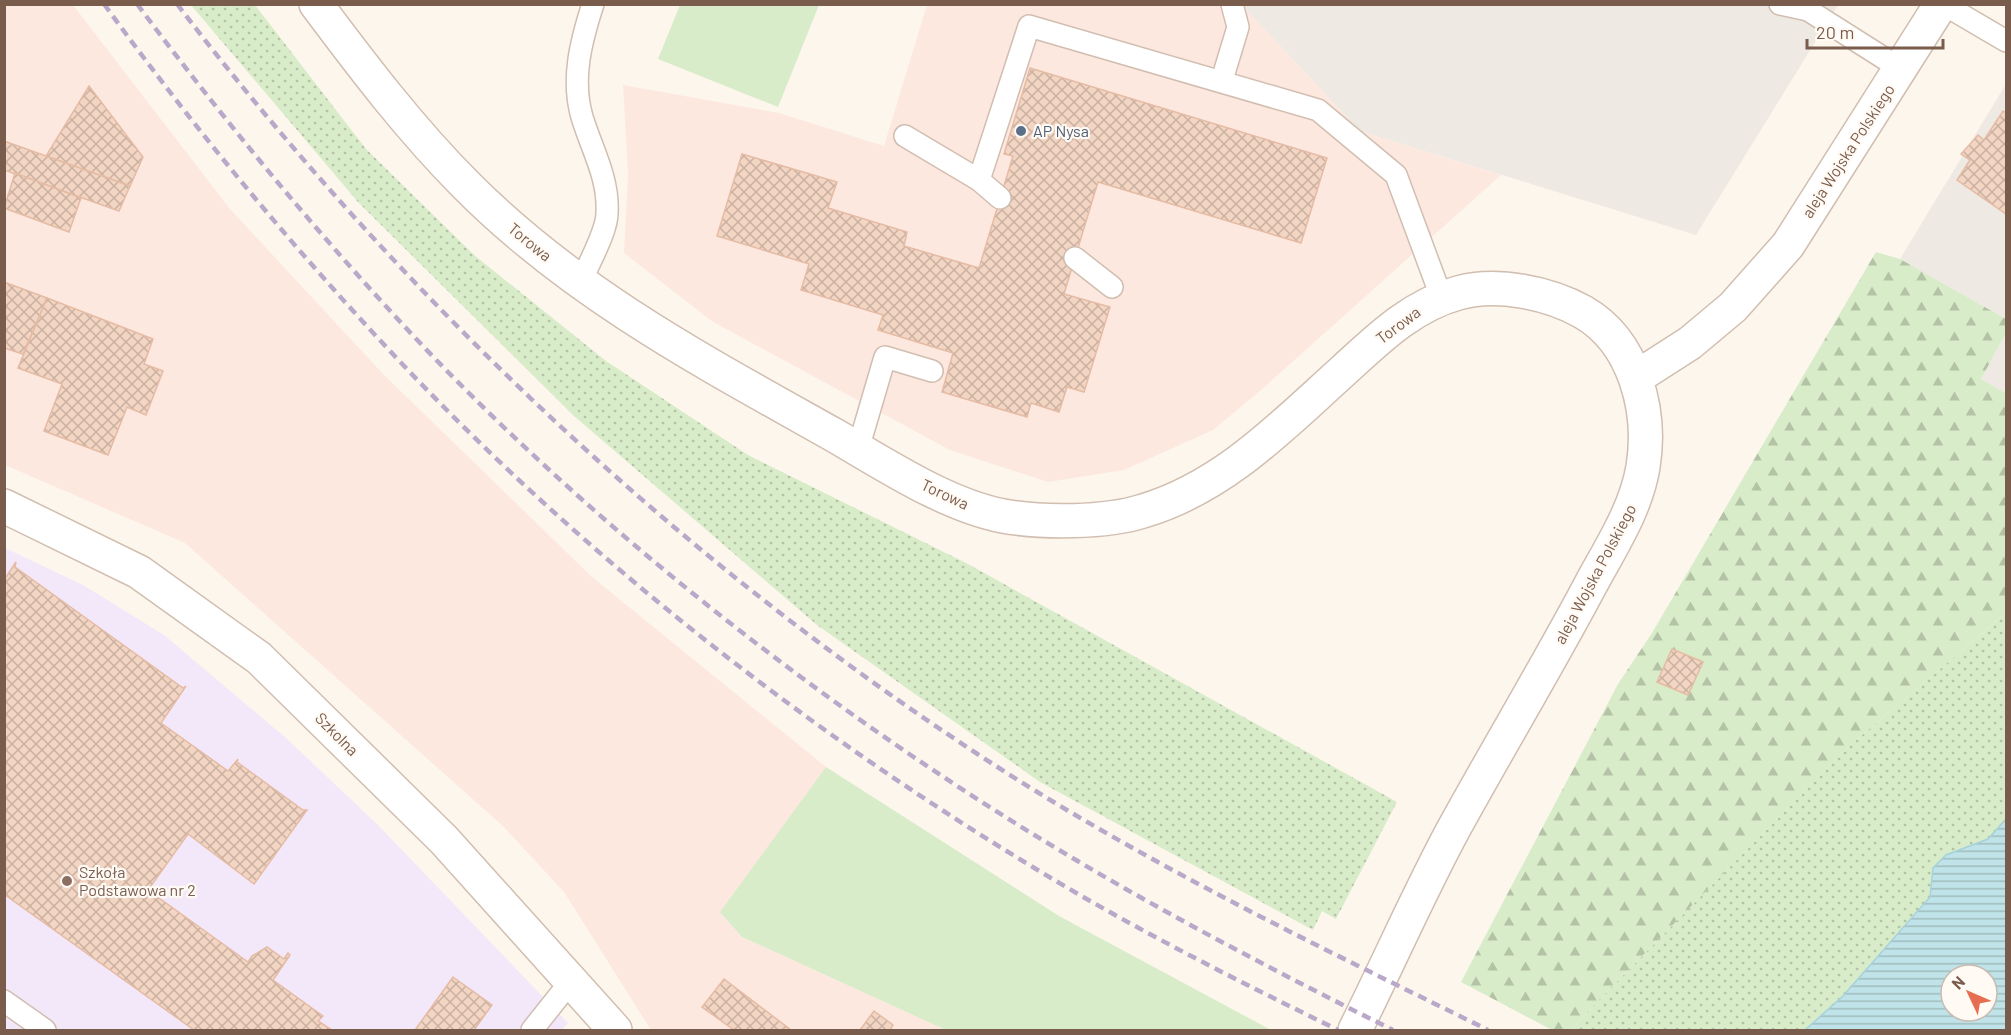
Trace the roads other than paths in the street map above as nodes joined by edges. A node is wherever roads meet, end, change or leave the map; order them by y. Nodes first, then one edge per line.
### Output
1 (316, 4) edge
2 (593, 4) edge
3 (1232, 4) edge
4 (1780, 4) edge
5 (1942, 4) edge
6 (1809, 7) edge
7 (2007, 41) edge
8 (1901, 69) junction
9 (1221, 80) junction
10 (905, 136) dead end
11 (979, 180) junction
12 (1000, 198) dead end
13 (1075, 258) dead end
14 (581, 282) junction
15 (1112, 287) dead end
16 (1442, 299) junction
17 (932, 370) dead end
18 (1637, 377) junction
19 (858, 449) junction
20 (4, 506) edge
21 (571, 981) junction
22 (4, 1000) edge
23 (45, 1030) edge
24 (532, 1030) edge
25 (615, 1030) edge
26 (1355, 1030) edge

1 - 14 street, Torowa
2 - 14 lane
3 - 9 lane
4 - 6 lane
5 - 7 lane
5 - 8 street, aleja Wojska Polskiego
6 - 8 lane
8 - 18 street, aleja Wojska Polskiego
9 - 11 lane
9 - 16 lane
10 - 11 lane
11 - 12 lane
13 - 15 lane
14 - 19 street, Torowa
16 - 18 street, Torowa
16 - 19 street, Torowa
17 - 19 lane
18 - 26 street, aleja Wojska Polskiego
20 - 21 street, Szkolna
21 - 24 lane
21 - 25 street, Szkolna
22 - 23 lane

